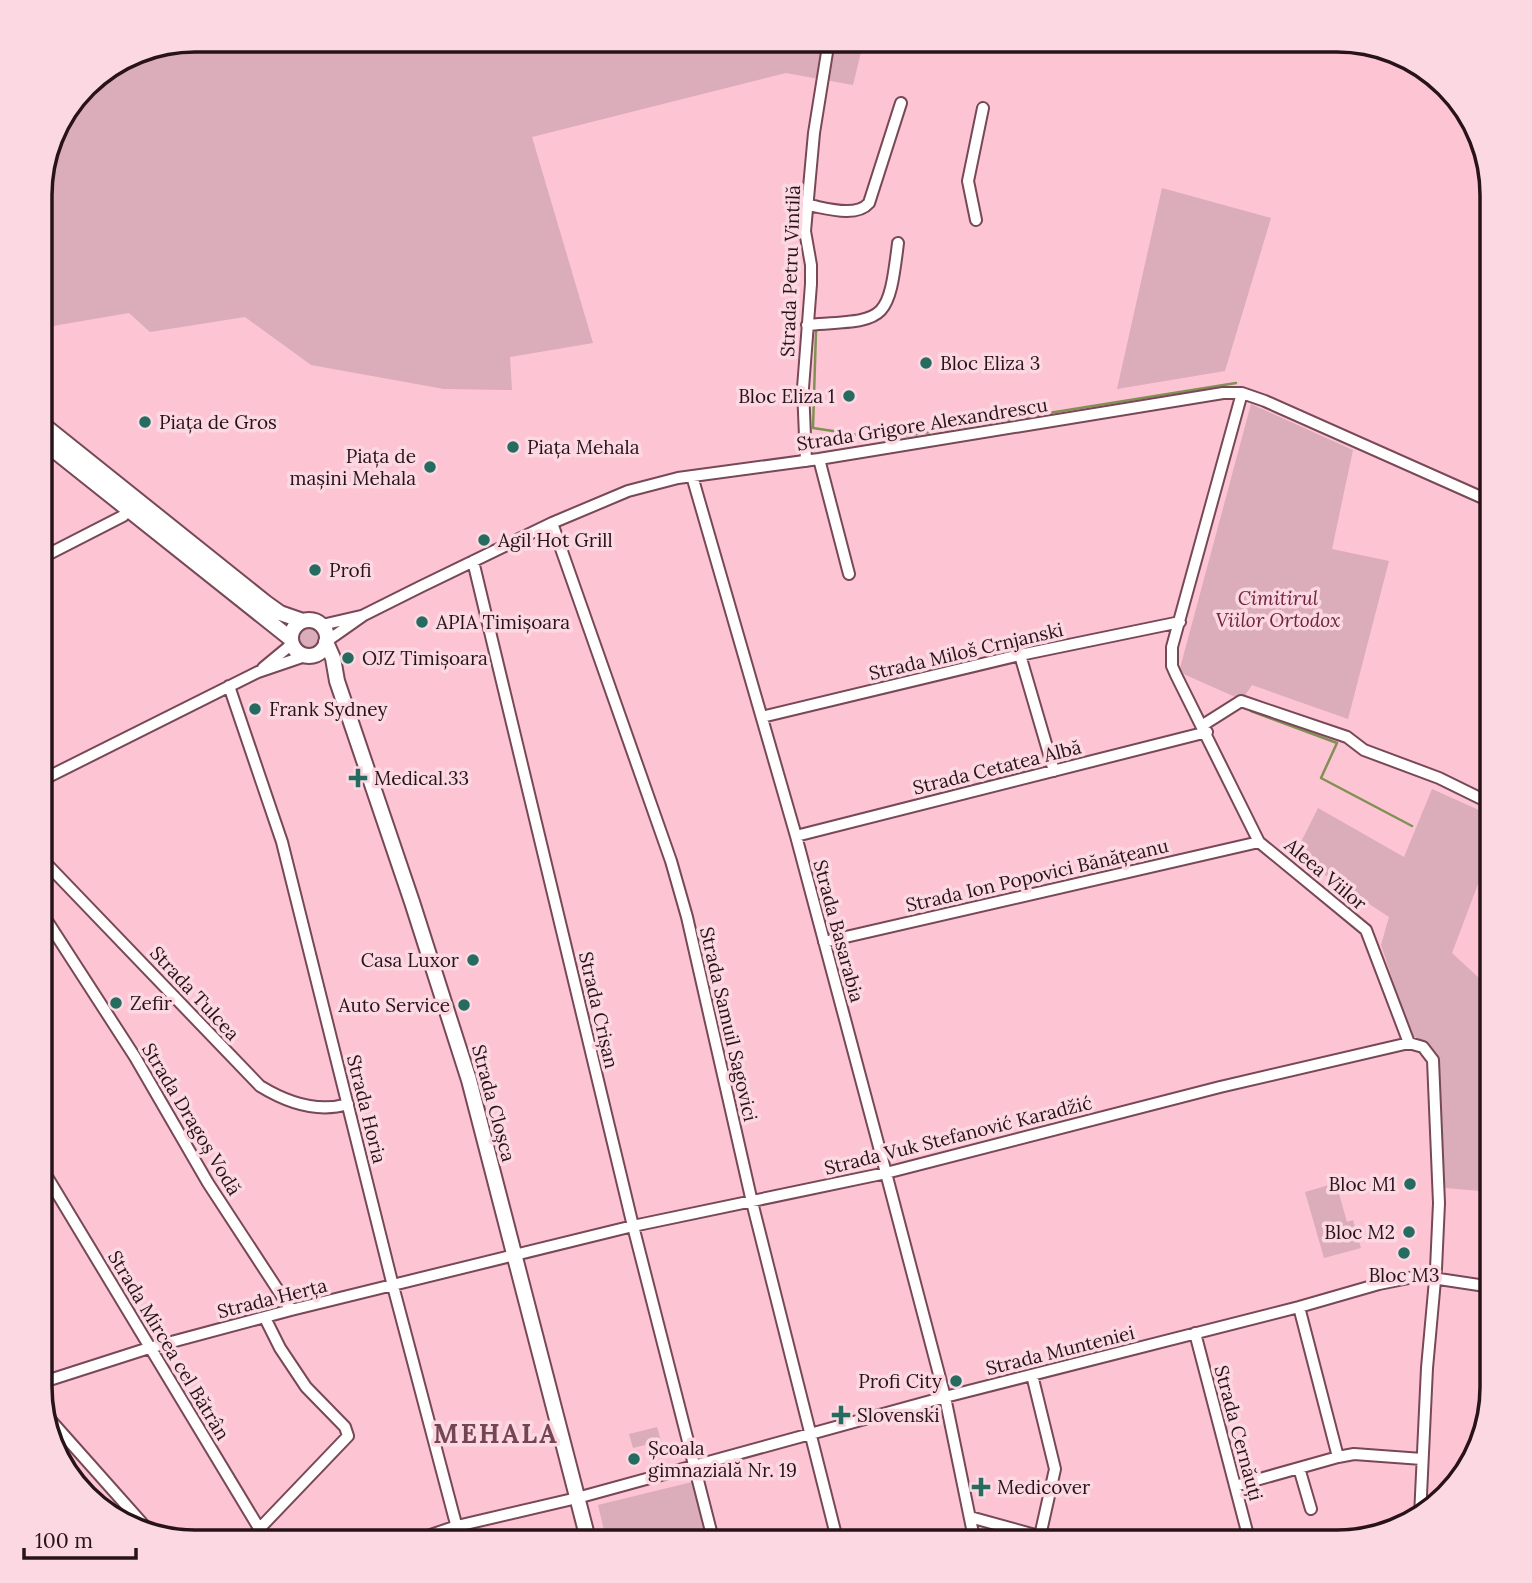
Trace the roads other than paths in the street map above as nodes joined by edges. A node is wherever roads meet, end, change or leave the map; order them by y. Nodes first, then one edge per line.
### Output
1 (827, 53) edge
2 (901, 103) dead end
3 (983, 108) dead end
4 (808, 205) junction
5 (976, 220) dead end
6 (898, 243) dead end
7 (807, 325) junction
8 (1242, 393) junction
9 (53, 434) edge
10 (53, 449) edge
11 (819, 459) junction
12 (806, 461) junction
13 (692, 476) junction
14 (1480, 497) edge
15 (133, 507) junction
16 (552, 523) junction
17 (53, 551) edge
18 (474, 561) junction
19 (849, 575) dead end
20 (364, 615) junction
21 (303, 621) junction
22 (1180, 622) junction
23 (322, 625) junction
24 (291, 641) junction
25 (327, 642) junction
26 (1020, 655) junction
27 (308, 656) junction
28 (258, 672) junction
29 (337, 681) junction
30 (229, 686) junction
31 (762, 717) junction
32 (1205, 729) junction
33 (1054, 771) junction
34 (53, 775) edge
35 (1480, 798) edge
36 (796, 836) junction
37 (1259, 842) junction
38 (52, 870) edge
39 (52, 929) edge
40 (824, 942) junction
41 (1409, 1043) junction
42 (348, 1104) junction
43 (886, 1173) junction
44 (52, 1185) edge
45 (752, 1202) junction
46 (633, 1226) junction
47 (515, 1256) junction
48 (1435, 1277) junction
49 (1480, 1285) edge
50 (393, 1286) junction
51 (1299, 1307) junction
52 (292, 1310) junction
53 (265, 1318) junction
54 (1195, 1333) junction
55 (149, 1348) junction
56 (1032, 1375) junction
57 (52, 1379) edge
58 (945, 1397) junction
59 (58, 1429) edge
60 (811, 1434) junction
61 (1338, 1457) junction
62 (1422, 1459) junction
63 (695, 1466) junction
64 (1298, 1468) junction
65 (1235, 1486) junction
66 (577, 1498) junction
67 (1420, 1503) edge
68 (1311, 1509) dead end
69 (970, 1517) junction
70 (138, 1518) edge
71 (457, 1526) junction
72 (260, 1528) junction
73 (262, 1531) edge
74 (442, 1531) edge
75 (458, 1531) edge
76 (586, 1531) edge
77 (711, 1531) edge
78 (835, 1531) edge
79 (973, 1531) edge
80 (1022, 1531) edge
81 (1041, 1531) edge
82 (1247, 1531) edge

1 - 4 street, Strada Petru Vintilă
2 - 4 street
3 - 5 street
4 - 7 street, Strada Petru Vintilă
6 - 7 street
7 - 12 street, Strada Petru Vintilă
8 - 11 street, Strada Grigore Alexandrescu
8 - 14 street, Strada Grigore Alexandrescu
8 - 22 street, Aleea Viilor
9 - 15 main road
10 - 15 main road
11 - 12 street, Strada Grigore Alexandrescu
11 - 19 street
12 - 13 street, Strada Grigore Alexandrescu
13 - 16 street, Strada Grigore Alexandrescu
13 - 31 street, Strada Basarabia
15 - 17 street
15 - 21 main road
15 - 24 main road
16 - 18 street, Strada Grigore Alexandrescu
16 - 45 street, Strada Samuil Sagovici
18 - 20 street, Strada Grigore Alexandrescu
18 - 46 street, Strada Crișan
20 - 23 street, Strada Grigore Alexandrescu
20 - 25 street, Strada Grigore Alexandrescu
21 - 23 main road
21 - 24 main road
22 - 26 street, Strada Miloš Crnjanski
22 - 32 street, Aleea Viilor
23 - 25 main road
24 - 27 main road
24 - 28 street
25 - 27 main road
25 - 29 main road, Strada Cloșca
26 - 31 street, Strada Miloš Crnjanski
26 - 33 street
27 - 28 street
27 - 29 main road, Strada Cloșca
28 - 30 street
29 - 47 main road, Strada Cloșca
30 - 34 street
30 - 42 street, Strada Horia
31 - 36 street, Strada Basarabia
32 - 33 street, Strada Cetatea Albă
32 - 35 street, Strada Cetatea Albă
32 - 37 street, Aleea Viilor
33 - 36 street, Strada Cetatea Albă
36 - 40 street, Strada Basarabia
37 - 40 street, Strada Ion Popovici Bănățeanu
37 - 41 street, Aleea Viilor
38 - 42 street, Strada Tulcea
39 - 52 street, Strada Dragoș Vodă
40 - 43 street, Strada Basarabia
41 - 43 street, Strada Vuk Stefanović Karadžić
41 - 48 street, Aleea Viilor
42 - 50 street, Strada Horia
43 - 45 street, Strada Vuk Stefanović Karadžić
43 - 58 street, Strada Basarabia
44 - 55 street, Strada Mircea cel Bătrân
45 - 46 street, Strada Vuk Stefanović Karadžić
45 - 60 street, Strada Samuil Sagovici
46 - 47 street, Strada Vuk Stefanović Karadžić
46 - 63 street, Strada Crișan
47 - 50 street, Strada Herța
47 - 66 main road, Strada Cloșca
48 - 49 street, Strada Munteniei
48 - 51 street, Strada Munteniei
48 - 62 street, Aleea Viilor
50 - 52 street, Strada Herța
50 - 71 street, Strada Horia
51 - 54 street, Strada Munteniei
51 - 61 street
52 - 53 street, Strada Herța
53 - 55 street, Strada Herța
53 - 72 street
54 - 56 street, Strada Munteniei
54 - 65 street, Strada Cernăuți
55 - 57 street, Strada Herța
55 - 72 street, Strada Mircea cel Bătrân
56 - 58 street, Strada Munteniei
56 - 81 street
58 - 60 street, Strada Munteniei
58 - 69 street, Strada Basarabia
59 - 70 street
60 - 63 street, Strada Munteniei
60 - 78 street, Strada Samuil Sagovici
61 - 62 street
61 - 64 street
62 - 67 street, Aleea Viilor
63 - 66 street, Strada Munteniei
63 - 77 street, Strada Crișan
64 - 65 street
64 - 68 street
65 - 82 street, Strada Cernăuți
66 - 71 street, Strada Munteniei
66 - 76 main road, Strada Cloșca
69 - 79 street, Strada Basarabia
69 - 80 street
71 - 74 street, Strada Munteniei
71 - 75 street, Strada Horia
72 - 73 street, Strada Mircea cel Bătrân

